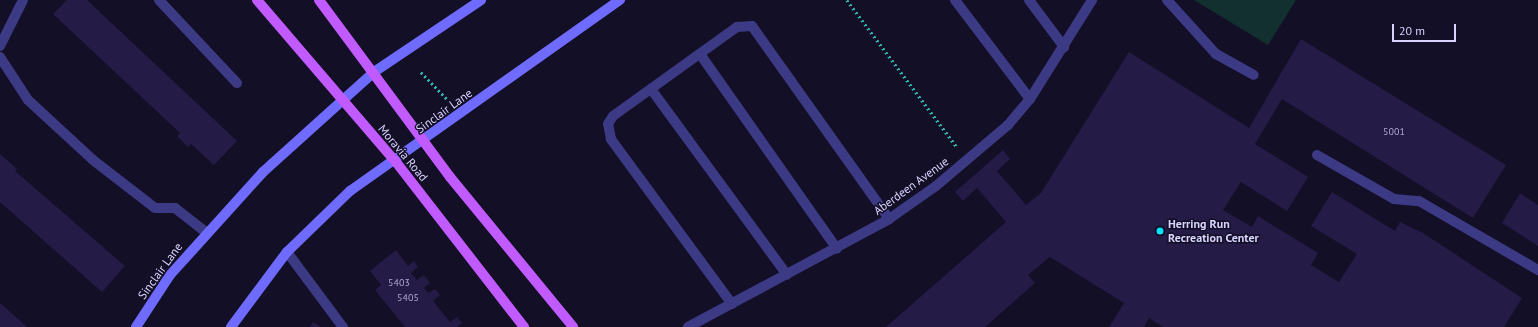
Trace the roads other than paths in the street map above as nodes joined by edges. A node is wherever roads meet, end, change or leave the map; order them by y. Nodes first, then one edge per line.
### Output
1 (23, 0) edge
2 (159, 0) edge
3 (257, 0) edge
4 (319, 0) edge
5 (481, 0) edge
6 (620, 0) edge
7 (955, 0) edge
8 (1029, 0) edge
9 (1092, 0) edge
10 (1168, 0) edge
11 (0, 46) edge
12 (1064, 47) junction
13 (700, 54) junction
14 (0, 57) edge
15 (374, 72) junction
16 (1254, 76) dead end
17 (238, 83) dead end
18 (651, 88) junction
19 (1030, 99) junction
20 (340, 100) junction
21 (424, 142) junction
22 (1317, 155) dead end
23 (396, 162) junction
24 (889, 219) junction
25 (206, 232) junction
26 (837, 249) junction
27 (287, 252) junction
28 (1538, 270) edge
29 (787, 275) junction
30 (732, 304) junction
31 (136, 327) edge
32 (231, 327) edge
33 (343, 327) edge
34 (524, 327) edge
35 (573, 327) edge
36 (688, 327) edge

1 - 11 street
2 - 17 street
3 - 20 main road, Moravia Road
4 - 15 main road, Moravia Road
5 - 15 main road, Sinclair Lane
6 - 21 main road, Sinclair Lane
7 - 19 street
8 - 12 street
9 - 12 street, Aberdeen Avenue
10 - 16 street
12 - 19 street, Aberdeen Avenue
13 - 18 street
13 - 24 street
13 - 26 street
14 - 25 street
15 - 20 main road, Sinclair Lane
15 - 21 main road, Moravia Road
18 - 29 street
18 - 30 street
19 - 24 street, Aberdeen Avenue
20 - 23 main road, Moravia Road
20 - 25 main road, Sinclair Lane
21 - 23 main road, Sinclair Lane
21 - 35 main road, Moravia Road
22 - 28 street
23 - 27 main road, Sinclair Lane
23 - 34 main road, Moravia Road
24 - 26 street, Aberdeen Avenue
25 - 31 main road, Sinclair Lane
26 - 29 street, Aberdeen Avenue
27 - 32 main road, Sinclair Lane
27 - 33 street
29 - 30 street, Aberdeen Avenue
30 - 36 street, Aberdeen Avenue

